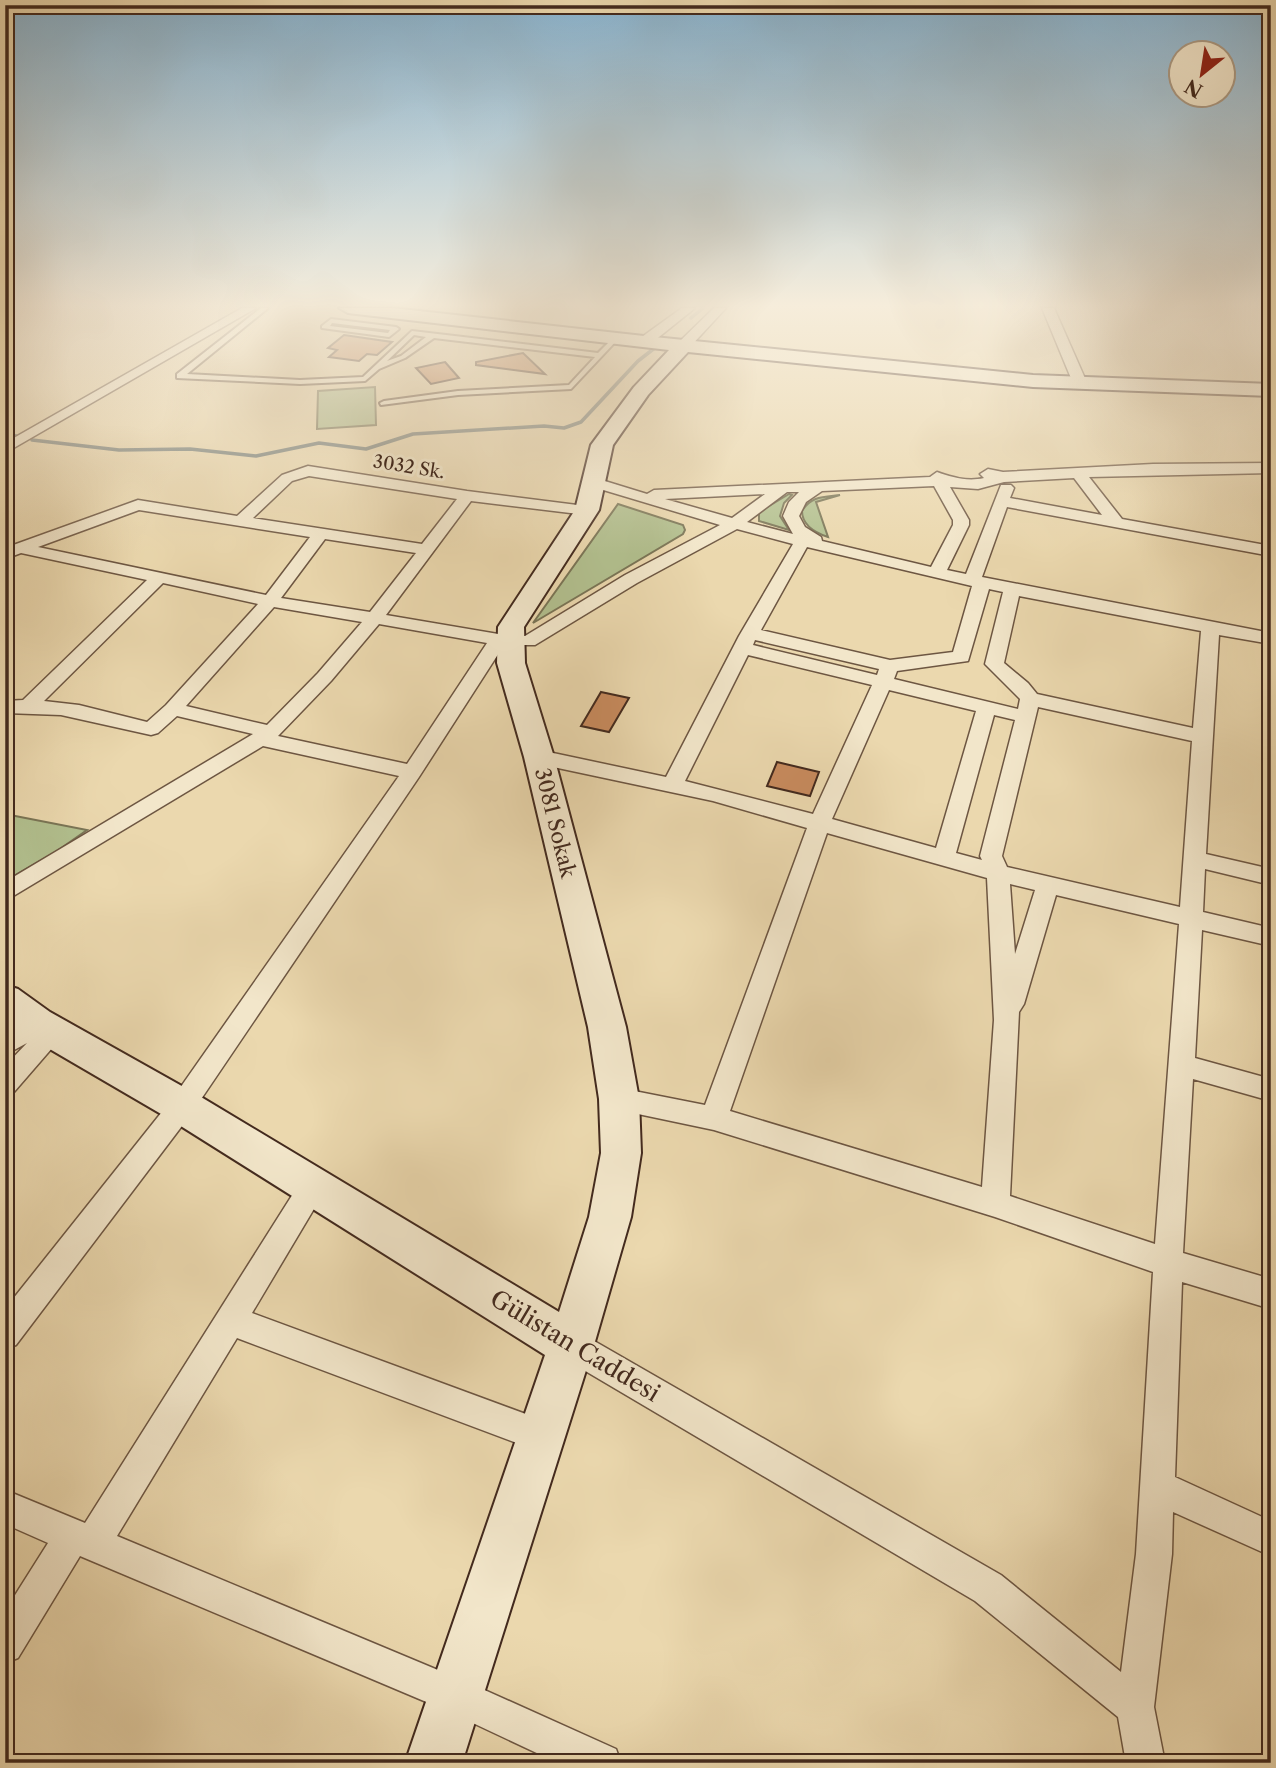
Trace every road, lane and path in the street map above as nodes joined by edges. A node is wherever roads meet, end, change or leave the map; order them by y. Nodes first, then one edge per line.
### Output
1 (107, 391) edge
2 (505, 391) edge
3 (641, 391) edge
4 (384, 403) dead end
5 (5, 449) edge
6 (1271, 468) edge
7 (1077, 473) junction
8 (1007, 476) junction
9 (934, 480) junction
10 (817, 487) junction
11 (783, 488) junction
12 (635, 495) junction
13 (467, 496) junction
14 (591, 496) junction
15 (1001, 501) junction
16 (243, 519) junction
17 (1115, 522) junction
18 (734, 524) junction
19 (320, 534) junction
20 (803, 540) junction
21 (824, 545) junction
22 (10, 547) edge
23 (426, 550) junction
24 (1271, 551) edge
25 (937, 572) junction
26 (158, 579) junction
27 (977, 581) junction
28 (1012, 589) junction
29 (271, 601) junction
30 (374, 618) junction
31 (1210, 628) junction
32 (1271, 639) edge
33 (505, 640) junction
34 (746, 640) junction
35 (961, 657) junction
36 (994, 664) junction
37 (887, 673) junction
38 (29, 705) junction
39 (5, 707) edge
40 (988, 707) junction
41 (1028, 708) junction
42 (173, 709) junction
43 (266, 735) junction
44 (1203, 737) junction
45 (539, 757) junction
46 (412, 772) junction
47 (672, 786) junction
48 (819, 825) junction
49 (944, 858) junction
50 (1195, 859) junction
51 (998, 873) junction
52 (1271, 877) edge
53 (1048, 884) junction
54 (5, 893) edge
55 (1191, 917) junction
56 (1271, 937) edge
57 (5, 999) edge
58 (1007, 1020) junction
59 (32, 1033) edge
60 (1182, 1065) junction
61 (5, 1084) edge
62 (1271, 1090) edge
63 (619, 1099) junction
64 (182, 1106) junction
65 (714, 1118) junction
66 (313, 1186) junction
67 (995, 1204) junction
68 (1168, 1263) junction
69 (1271, 1294) edge
70 (230, 1320) junction
71 (5, 1334) edge
72 (571, 1345) junction
73 (541, 1436) junction
74 (1158, 1487) junction
75 (5, 1507) edge
76 (1271, 1539) edge
77 (82, 1540) junction
78 (5, 1645) edge
79 (456, 1696) junction
80 (1135, 1707) junction
81 (433, 1763) edge
82 (602, 1763) edge
83 (1146, 1763) edge

1 - 5 street
2 - 4 lane
3 - 14 street, 3081 Sokak
6 - 7 street
7 - 8 street
7 - 17 street
8 - 9 street
8 - 15 street
9 - 10 street
9 - 25 street
10 - 11 street
10 - 21 street
11 - 12 street
11 - 18 street
12 - 14 street, 3032 Sk.
12 - 18 street, 3032 Sk.
13 - 14 street, 3032 Sk.
13 - 16 street, 3032 Sk.
13 - 23 street
14 - 33 street, 3081 Sokak
15 - 17 street
15 - 27 street
16 - 19 street
16 - 22 street
17 - 24 street
18 - 20 street, 3032 Sk.
18 - 33 street
19 - 23 street
19 - 29 street
20 - 21 street, 3032 Sk.
20 - 34 street
21 - 25 street, 3032 Sk.
22 - 26 street
23 - 30 street
25 - 27 street, 3032 Sk.
26 - 29 street
26 - 38 street
27 - 28 street, 3032 Sk.
27 - 35 street
28 - 31 street, 3032 Sk.
28 - 36 street
29 - 30 street
29 - 42 street
30 - 33 street
30 - 43 street
31 - 32 street, 3032 Sk.
31 - 44 street
33 - 45 street, 3081 Sokak
33 - 46 street
34 - 37 street
34 - 47 street
35 - 36 street
35 - 37 street
36 - 41 street
37 - 40 street
37 - 48 street
38 - 39 street
38 - 42 street
40 - 41 street
40 - 49 street
41 - 44 street
41 - 51 street
42 - 43 street
43 - 46 street
43 - 54 street
44 - 50 street
45 - 47 street
45 - 63 street, 3081 Sokak
46 - 64 street
47 - 48 street
48 - 49 street
48 - 65 street
49 - 51 street
50 - 52 street
50 - 55 street
51 - 53 street
51 - 58 street
53 - 55 street
53 - 58 street
55 - 56 street
55 - 60 street
57 - 59 street, Gülistan Caddesi
58 - 67 street
59 - 61 street
59 - 64 street, Gülistan Caddesi
60 - 62 street
60 - 68 street
63 - 65 street
63 - 72 street, 3081 Sokak
64 - 66 street, Gülistan Caddesi
64 - 71 street
65 - 67 street
66 - 70 street
66 - 72 street, Gülistan Caddesi
67 - 68 street
68 - 69 street
68 - 74 street
70 - 73 street
70 - 77 street
72 - 73 street, 3081 Sokak
72 - 80 street, Gülistan Caddesi
73 - 79 street, 3081 Sokak
74 - 76 street
74 - 80 street
75 - 77 street
77 - 78 street
77 - 79 street
79 - 81 street, 3081 Sokak
79 - 82 street
80 - 83 street

